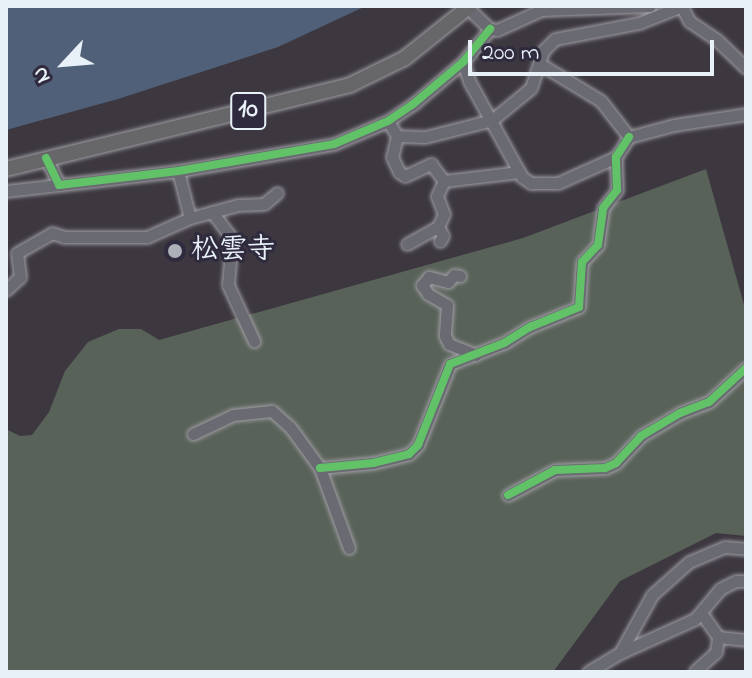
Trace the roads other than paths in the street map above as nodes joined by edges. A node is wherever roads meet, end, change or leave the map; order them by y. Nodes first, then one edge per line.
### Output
1 (650, 6) edge
2 (469, 7) edge
3 (682, 7) edge
4 (490, 29) junction
5 (463, 62) junction
6 (540, 64) junction
7 (746, 68) edge
8 (746, 114) edge
9 (492, 120) junction
10 (388, 121) junction
11 (397, 136) junction
12 (629, 137) junction
13 (616, 157) junction
14 (46, 158) junction
15 (6, 169) edge
16 (178, 171) junction
17 (519, 172) junction
18 (444, 181) junction
19 (59, 185) junction
20 (6, 191) edge
21 (277, 193) dead end
22 (212, 212) junction
23 (190, 218) junction
24 (438, 227) junction
25 (440, 241) dead end
26 (407, 244) dead end
27 (460, 276) dead end
28 (6, 290) edge
29 (254, 341) dead end
30 (477, 355) junction
31 (746, 368) edge
32 (193, 434) dead end
33 (320, 468) junction
34 (508, 495) dead end
35 (349, 548) dead end
36 (746, 549) edge
37 (746, 581) edge
38 (702, 614) junction
39 (718, 637) junction
40 (746, 640) edge
41 (620, 653) junction
42 (695, 671) edge
43 (588, 672) edge

1 - 4 street
2 - 4 street
2 - 14 main road, 10
3 - 6 street
3 - 7 street
4 - 5 street
5 - 9 street
5 - 10 street
6 - 9 street
6 - 12 street
8 - 12 street
9 - 11 street
9 - 17 street
10 - 11 street
10 - 16 street
11 - 18 street
12 - 13 street
13 - 17 street
13 - 30 street
14 - 15 main road, 10
14 - 19 street
16 - 19 street
16 - 23 street
17 - 18 street
18 - 24 street
19 - 20 street
21 - 22 street
22 - 23 street
22 - 29 street
23 - 28 street
24 - 25 street
24 - 26 street
27 - 30 street
30 - 33 street
31 - 34 street
32 - 33 street
33 - 35 street
36 - 41 street
37 - 38 street
38 - 39 street
38 - 41 street
39 - 40 street
39 - 42 street
41 - 43 street

